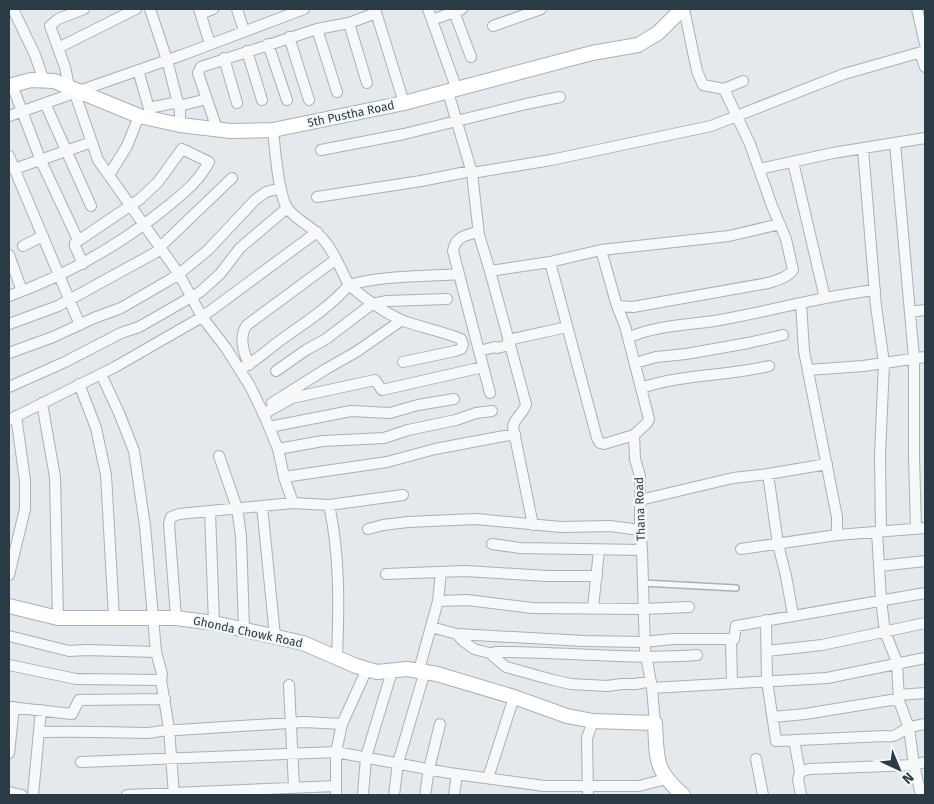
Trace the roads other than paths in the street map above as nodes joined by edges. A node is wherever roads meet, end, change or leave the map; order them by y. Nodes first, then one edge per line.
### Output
1 (13, 9) edge
2 (84, 9) edge
3 (136, 9) edge
4 (150, 9) edge
5 (213, 9) edge
6 (237, 9) edge
7 (304, 9) edge
8 (428, 9) edge
9 (541, 9) edge
10 (683, 9) edge
11 (917, 9) edge
12 (457, 10) edge
13 (200, 11) edge
14 (375, 11) edge
15 (119, 13) edge
16 (280, 13) edge
17 (432, 20) junction
18 (348, 23) junction
19 (493, 26) dead end
20 (317, 28) junction
21 (244, 31) junction
22 (289, 38) junction
23 (210, 44) junction
24 (268, 44) junction
25 (58, 48) junction
26 (924, 49) edge
27 (247, 51) junction
28 (471, 57) dead end
29 (224, 58) junction
30 (167, 60) junction
31 (925, 67) edge
32 (138, 70) junction
33 (44, 81) junction
34 (743, 81) dead end
35 (367, 83) dead end
36 (10, 86) edge
37 (724, 89) junction
38 (74, 90) junction
39 (453, 91) junction
40 (337, 92) dead end
41 (560, 97) dead end
42 (207, 99) junction
43 (262, 100) dead end
44 (287, 100) dead end
45 (309, 100) dead end
46 (45, 103) junction
47 (404, 103) junction
48 (178, 104) junction
49 (237, 104) dead end
50 (22, 111) junction
51 (147, 114) junction
52 (738, 115) junction
53 (9, 116) edge
54 (458, 120) junction
55 (180, 125) junction
56 (217, 129) junction
57 (273, 130) junction
58 (925, 140) edge
59 (92, 142) junction
60 (895, 143) junction
61 (863, 149) junction
62 (321, 150) dead end
63 (66, 152) junction
64 (9, 156) edge
65 (41, 161) junction
66 (793, 162) junction
67 (14, 169) junction
68 (759, 169) junction
69 (471, 172) junction
70 (109, 175) junction
71 (232, 178) dead end
72 (281, 188) junction
73 (317, 197) dead end
74 (130, 205) junction
75 (91, 206) dead end
76 (287, 208) junction
77 (780, 224) junction
78 (144, 225) junction
79 (317, 232) junction
80 (478, 232) junction
81 (43, 236) junction
82 (78, 240) junction
83 (23, 246) dead end
84 (160, 249) junction
85 (602, 250) junction
86 (9, 255) edge
87 (336, 260) junction
88 (550, 262) junction
89 (83, 264) junction
90 (490, 271) junction
91 (179, 274) junction
92 (459, 274) junction
93 (60, 275) junction
94 (349, 285) junction
95 (875, 290) junction
96 (22, 292) junction
97 (9, 296) edge
98 (192, 297) junction
99 (825, 298) junction
100 (446, 299) dead end
101 (70, 300) junction
102 (801, 303) junction
103 (372, 304) junction
104 (617, 306) junction
105 (925, 310) edge
106 (910, 312) junction
107 (202, 317) junction
108 (402, 320) junction
109 (9, 324) edge
110 (80, 325) junction
111 (567, 327) junction
112 (783, 334) dead end
113 (628, 338) junction
114 (508, 342) junction
115 (479, 351) junction
116 (9, 353) edge
117 (925, 357) edge
118 (914, 358) junction
119 (403, 362) dead end
120 (635, 363) junction
121 (884, 363) junction
122 (769, 366) dead end
123 (245, 367) junction
124 (483, 367) junction
125 (808, 370) junction
126 (276, 371) dead end
127 (101, 374) junction
128 (79, 384) junction
129 (9, 387) edge
130 (641, 388) junction
131 (490, 393) dead end
132 (454, 399) dead end
133 (42, 403) junction
134 (492, 411) dead end
135 (263, 413) junction
136 (12, 418) edge
137 (269, 427) junction
138 (516, 434) junction
139 (634, 435) junction
140 (278, 450) junction
141 (219, 456) dead end
142 (827, 464) junction
143 (768, 474) junction
144 (284, 477) junction
145 (403, 494) dead end
146 (640, 500) junction
147 (293, 503) junction
148 (329, 505) junction
149 (262, 506) junction
150 (237, 508) junction
151 (210, 511) junction
152 (533, 525) junction
153 (368, 528) dead end
154 (921, 529) edge
155 (640, 530) junction
156 (879, 532) junction
157 (837, 535) junction
158 (492, 544) dead end
159 (778, 544) junction
160 (741, 549) dead end
161 (599, 550) junction
162 (642, 550) junction
163 (925, 561) edge
164 (879, 566) junction
165 (441, 572) junction
166 (386, 574) dead end
167 (9, 575) edge
168 (597, 576) junction
169 (642, 583) junction
170 (736, 588) dead end
171 (925, 592) edge
172 (881, 600) junction
173 (438, 601) junction
174 (9, 606) edge
175 (689, 607) dead end
176 (593, 608) junction
177 (643, 609) junction
178 (793, 615) junction
179 (114, 617) junction
180 (58, 618) junction
181 (154, 618) junction
182 (176, 618) junction
183 (766, 620) junction
184 (214, 623) junction
185 (925, 623) edge
186 (431, 627) junction
187 (244, 629) junction
188 (886, 632) junction
189 (457, 634) junction
190 (9, 636) edge
191 (274, 636) junction
192 (731, 639) junction
193 (644, 642) junction
194 (767, 651) junction
195 (156, 652) junction
196 (493, 654) junction
197 (697, 655) dead end
198 (646, 656) junction
199 (338, 658) junction
200 (925, 658) edge
201 (898, 662) junction
202 (9, 665) edge
203 (367, 669) junction
204 (392, 671) junction
205 (422, 671) junction
206 (161, 680) junction
207 (767, 681) junction
208 (732, 683) junction
209 (289, 685) dead end
210 (651, 685) junction
211 (925, 693) edge
212 (514, 697) junction
213 (899, 698) junction
214 (164, 699) junction
215 (11, 707) edge
216 (41, 710) junction
217 (772, 717) junction
218 (593, 721) junction
219 (290, 723) junction
220 (655, 723) junction
221 (342, 724) junction
222 (440, 724) dead end
223 (925, 724) edge
224 (169, 728) junction
225 (909, 728) junction
226 (39, 732) junction
227 (794, 740) junction
228 (336, 752) junction
229 (9, 753) edge
230 (291, 753) junction
231 (366, 757) junction
232 (172, 758) junction
233 (756, 759) dead end
234 (81, 762) dead end
235 (925, 762) edge
236 (398, 763) junction
237 (914, 765) junction
238 (429, 769) junction
239 (800, 772) junction
240 (457, 774) junction
241 (488, 778) junction
242 (666, 779) junction
243 (294, 787) junction
244 (336, 791) edge
245 (587, 791) edge
246 (9, 792) edge
247 (174, 794) edge
248 (22, 795) edge
249 (33, 795) edge
250 (127, 795) edge
251 (363, 795) edge
252 (394, 795) edge
253 (425, 795) edge
254 (454, 795) edge
255 (683, 795) edge
256 (763, 795) edge
257 (801, 795) edge
258 (921, 795) edge

1 - 33 street
2 - 25 street
3 - 15 street
4 - 30 street
5 - 13 street
6 - 21 street
7 - 16 street
8 - 17 street
9 - 19 street
10 - 37 street
10 - 39 street, 5th Pustha Road
11 - 26 street
12 - 17 street
12 - 28 street
13 - 23 street
14 - 18 street
14 - 47 street
15 - 25 street
16 - 21 street
17 - 39 street
18 - 20 street
18 - 35 street
20 - 22 street
20 - 40 street
21 - 23 street
22 - 24 street
22 - 45 street
23 - 30 street
24 - 27 street
24 - 44 street
25 - 38 street
26 - 31 street
26 - 52 street
27 - 29 street
27 - 43 street
29 - 42 street
29 - 49 street
30 - 32 street
30 - 48 street
32 - 38 street
32 - 51 street
33 - 36 street, 5th Pustha Road
33 - 38 street, 5th Pustha Road
34 - 37 street
36 - 50 street
37 - 52 street
38 - 46 street
38 - 51 street, 5th Pustha Road
38 - 59 street
39 - 47 street, 5th Pustha Road
39 - 54 street
41 - 54 street
42 - 48 street
42 - 56 street
46 - 50 street
46 - 63 street
47 - 57 street, 5th Pustha Road
48 - 51 street
48 - 55 street
50 - 53 street
50 - 65 street
51 - 55 street, 5th Pustha Road
51 - 70 street
52 - 68 street
52 - 69 street
54 - 62 street
54 - 69 street
55 - 56 street, 5th Pustha Road
56 - 57 street, 5th Pustha Road
57 - 72 street
58 - 60 street
59 - 63 street
59 - 70 street
60 - 61 street
60 - 106 street
61 - 66 street
61 - 95 street
63 - 65 street
63 - 75 street
64 - 67 street
65 - 67 street
65 - 82 street
66 - 68 street
66 - 99 street
67 - 81 street
68 - 77 street
69 - 73 street
69 - 80 street
70 - 74 street
71 - 84 street
72 - 76 street
72 - 91 street
74 - 78 street
74 - 78 street
74 - 82 street
76 - 79 street
76 - 98 street
77 - 85 street
77 - 104 street
78 - 84 street
78 - 89 street
79 - 87 street
79 - 107 street
80 - 90 street
80 - 92 street
81 - 83 street
81 - 93 street
82 - 89 street
84 - 91 street
84 - 101 street
85 - 88 street
85 - 104 street
86 - 96 street
87 - 94 street
87 - 123 street
88 - 90 street
88 - 111 street
89 - 93 street
90 - 114 street
91 - 98 street
91 - 110 street
92 - 94 street
92 - 115 street
93 - 96 street
93 - 101 street
94 - 103 street
94 - 123 street
95 - 99 street
95 - 121 street
96 - 97 street
98 - 107 street
98 - 129 street
99 - 102 street
100 - 103 street
101 - 109 street
101 - 110 street
102 - 113 street
102 - 125 street
103 - 108 street
103 - 126 street
104 - 113 street
105 - 106 street
106 - 118 street
107 - 123 street
107 - 127 street
108 - 119 street
108 - 135 street
110 - 116 street
111 - 114 street
111 - 139 street
112 - 120 street
113 - 120 street
114 - 115 street
114 - 138 street
115 - 124 street
117 - 118 street
118 - 121 street
118 - 154 street
120 - 130 street
121 - 125 street
121 - 156 street
122 - 130 street
123 - 135 street
124 - 131 street
124 - 135 street
125 - 142 street
127 - 128 street
127 - 181 street
128 - 133 street
128 - 179 street
130 - 139 street
132 - 137 street
133 - 136 street
133 - 180 street
134 - 140 street
135 - 137 street
136 - 167 street
137 - 140 street
138 - 144 street
138 - 152 street
139 - 146 street, Thana Road
140 - 144 street
141 - 150 street
142 - 143 street
142 - 157 street
143 - 146 street
143 - 159 street
144 - 147 street
145 - 148 street
146 - 155 street, Thana Road
147 - 148 street
147 - 149 street
148 - 199 street
149 - 150 street
149 - 191 street
150 - 151 street
150 - 187 street
151 - 182 street
151 - 184 street
152 - 153 street
152 - 155 street
154 - 156 street
155 - 162 street, Thana Road
156 - 157 street
156 - 164 street
157 - 159 street
158 - 161 street
159 - 160 street
159 - 178 street
161 - 162 street
161 - 168 street
162 - 169 street, Thana Road
163 - 164 street
164 - 172 street
165 - 166 street
165 - 168 street
165 - 173 street
168 - 176 street
169 - 170 lane
169 - 177 street, Thana Road
171 - 172 street
172 - 178 street
172 - 188 street
173 - 176 street
173 - 186 street
174 - 180 street, Ghonda Chowk Road
175 - 177 street
176 - 177 street
177 - 193 street, Thana Road
178 - 183 street
179 - 180 street, Ghonda Chowk Road
179 - 181 street, Ghonda Chowk Road
181 - 182 street, Ghonda Chowk Road
181 - 195 street
182 - 184 street, Ghonda Chowk Road
183 - 192 street
183 - 194 street
184 - 187 street, Ghonda Chowk Road
185 - 188 street
186 - 189 street
186 - 205 street
187 - 191 street, Ghonda Chowk Road
188 - 194 street
188 - 201 street
189 - 193 street
189 - 196 street
190 - 195 street
191 - 199 street, Ghonda Chowk Road
192 - 193 street
192 - 208 street
193 - 198 street, Thana Road
194 - 207 street
195 - 206 street
196 - 198 street
196 - 210 street
197 - 198 street
198 - 210 street, Thana Road
199 - 203 street, Ghonda Chowk Road
200 - 201 street
201 - 207 street
201 - 213 street
202 - 206 street
203 - 204 street, Ghonda Chowk Road
203 - 221 street
204 - 205 street, Ghonda Chowk Road
204 - 231 street
205 - 212 street, Ghonda Chowk Road
205 - 236 street
206 - 214 street
207 - 208 street
207 - 217 street
208 - 210 street
209 - 219 street
210 - 220 street, Thana Road
211 - 213 street
212 - 218 street, Ghonda Chowk Road
212 - 241 street
213 - 217 street
213 - 225 street
214 - 216 street
214 - 224 street
215 - 216 street
215 - 229 street
216 - 226 street
217 - 227 street
218 - 220 street, Ghonda Chowk Road
218 - 245 street
219 - 221 street
219 - 224 street
219 - 230 street
220 - 242 street, Thana Road
221 - 228 street
222 - 238 street
223 - 225 street
224 - 226 street
224 - 232 street
225 - 227 street
225 - 237 street
226 - 249 street
227 - 239 street
228 - 230 street
228 - 231 street
228 - 244 street
230 - 232 street
230 - 243 street
231 - 236 street
231 - 251 street
232 - 234 street
232 - 247 street
233 - 256 street
235 - 237 street
236 - 238 street
236 - 252 street
237 - 239 street
237 - 258 street
238 - 240 street
238 - 253 street
239 - 257 street
240 - 241 street
240 - 254 street
241 - 245 street
242 - 245 street
242 - 255 street, Thana Road
243 - 244 street
243 - 247 street
246 - 248 street
247 - 250 street

